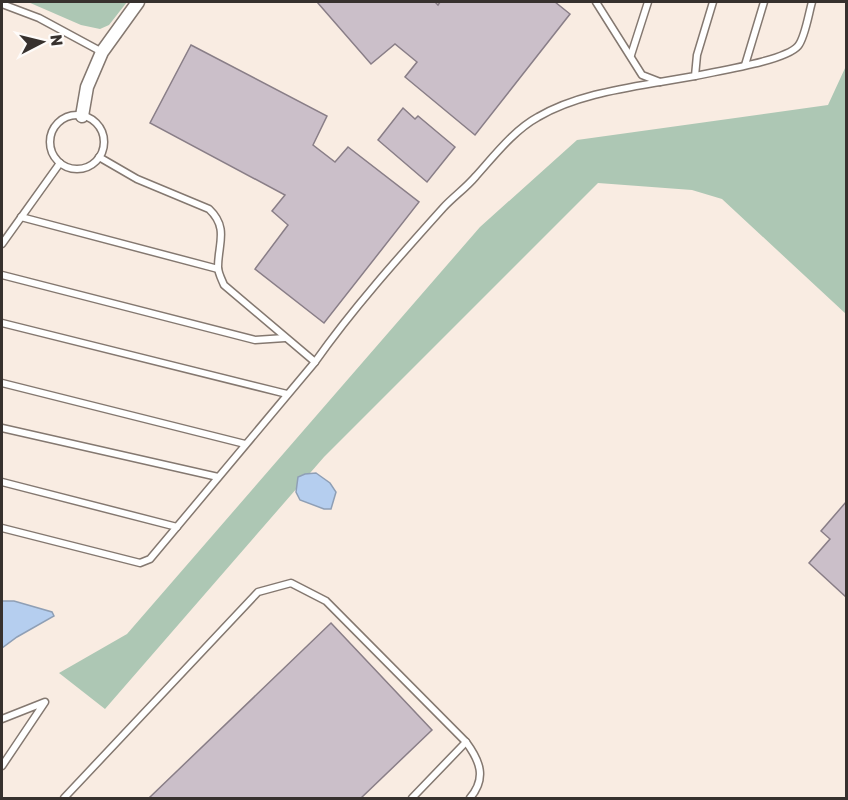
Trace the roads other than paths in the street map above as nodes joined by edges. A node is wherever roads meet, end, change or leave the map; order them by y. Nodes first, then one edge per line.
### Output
1 (138, 2) edge
2 (648, 2) edge
3 (713, 2) edge
4 (764, 2) edge
5 (812, 2) edge
6 (599, 3) edge
7 (2, 4) edge
8 (102, 52) junction
9 (631, 56) junction
10 (745, 65) junction
11 (695, 75) junction
12 (660, 82) junction
13 (82, 116) junction
14 (99, 157) junction
15 (60, 163) junction
16 (21, 217) junction
17 (2, 244) edge
18 (218, 269) junction
19 (2, 275) edge
20 (2, 323) edge
21 (286, 338) junction
22 (315, 362) junction
23 (2, 383) edge
24 (287, 394) junction
25 (2, 428) edge
26 (246, 444) junction
27 (218, 477) junction
28 (2, 482) edge
29 (177, 527) junction
30 (2, 528) edge
31 (2, 719) edge
32 (466, 742) junction
33 (2, 766) edge
34 (64, 798) edge
35 (412, 798) edge
36 (470, 798) edge

1 - 8 street
2 - 9 lane
3 - 11 lane
4 - 10 lane
5 - 10 lane
6 - 9 lane
7 - 8 lane
8 - 13 street
9 - 12 lane
10 - 11 lane
11 - 12 lane
12 - 22 lane
13 - 14 lane
13 - 15 lane
14 - 15 lane
14 - 18 lane
15 - 16 lane
16 - 17 lane
16 - 18 lane
18 - 21 lane
19 - 21 lane
20 - 24 lane
21 - 22 lane
22 - 24 lane
23 - 26 lane
24 - 26 lane
25 - 27 lane
26 - 27 lane
27 - 29 lane
28 - 29 lane
29 - 30 lane
31 - 33 lane
32 - 34 lane
32 - 35 lane
32 - 36 lane

